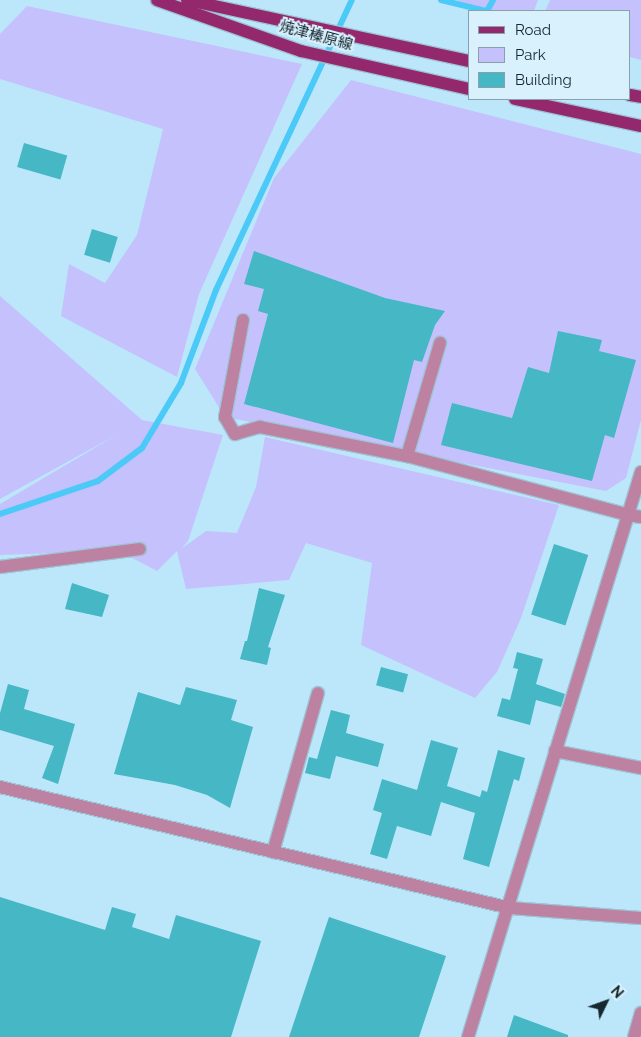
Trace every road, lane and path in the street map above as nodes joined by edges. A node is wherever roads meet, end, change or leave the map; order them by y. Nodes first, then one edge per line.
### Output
1 (157, 0) edge
2 (188, 0) edge
3 (468, 61) edge
4 (468, 89) edge
5 (520, 100) edge
6 (641, 126) edge
7 (243, 320) dead end
8 (440, 343) dead end
9 (407, 456) junction
10 (641, 472) edge
11 (635, 516) edge
12 (140, 549) dead end
13 (0, 567) edge
14 (318, 694) dead end
15 (555, 751) junction
16 (641, 768) edge
17 (0, 787) edge
18 (272, 852) junction
19 (510, 908) junction
20 (641, 918) edge
21 (641, 1013) edge
22 (637, 1033) edge
23 (468, 1037) edge

1 - 4 main road, 焼津榛原線
2 - 3 main road, 焼津榛原線
5 - 6 main road
7 - 9 street
8 - 9 street
9 - 11 street
10 - 11 street
11 - 15 street
12 - 13 street
14 - 18 street
15 - 16 street
15 - 19 street
17 - 18 street
18 - 19 street
19 - 20 street
19 - 23 street
21 - 22 street

